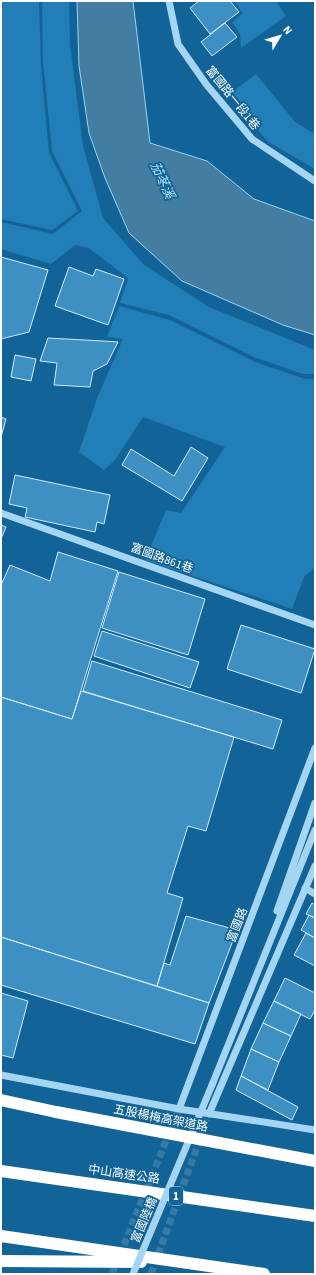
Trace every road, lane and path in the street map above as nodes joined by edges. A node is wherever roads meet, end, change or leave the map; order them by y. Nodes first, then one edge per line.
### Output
1 (169, 1) edge
2 (315, 181) edge
3 (1, 513) edge
4 (315, 625) edge
5 (315, 748) edge
6 (315, 803) edge
7 (315, 830) edge
8 (315, 866) edge
9 (305, 888) junction
10 (315, 894) edge
11 (247, 996) junction
12 (1, 1075) edge
13 (1, 1100) edge
14 (1, 1104) edge
15 (180, 1109) junction
16 (56, 1112) junction
17 (209, 1114) junction
18 (315, 1130) edge
19 (315, 1161) edge
20 (1, 1171) edge
21 (315, 1216) edge
22 (1, 1236) edge
23 (1, 1261) edge
24 (189, 1263) junction
25 (134, 1274) edge
26 (264, 1274) edge

1 - 2 street, 富國路一段1巷
3 - 4 street, 富國路861巷
5 - 15 street, 富國路
6 - 11 street
7 - 11 street
8 - 9 street
9 - 10 street
9 - 17 street
11 - 25 street, 富國陸橋, bridge
12 - 15 street
13 - 16 highway
14 - 16 highway, 五股楊梅高架道路
15 - 17 street
16 - 19 highway, 五股楊梅高架道路, bridge
17 - 18 street
20 - 21 highway, 中山高速公路 / 1
22 - 24 highway
23 - 24 highway
24 - 26 highway

